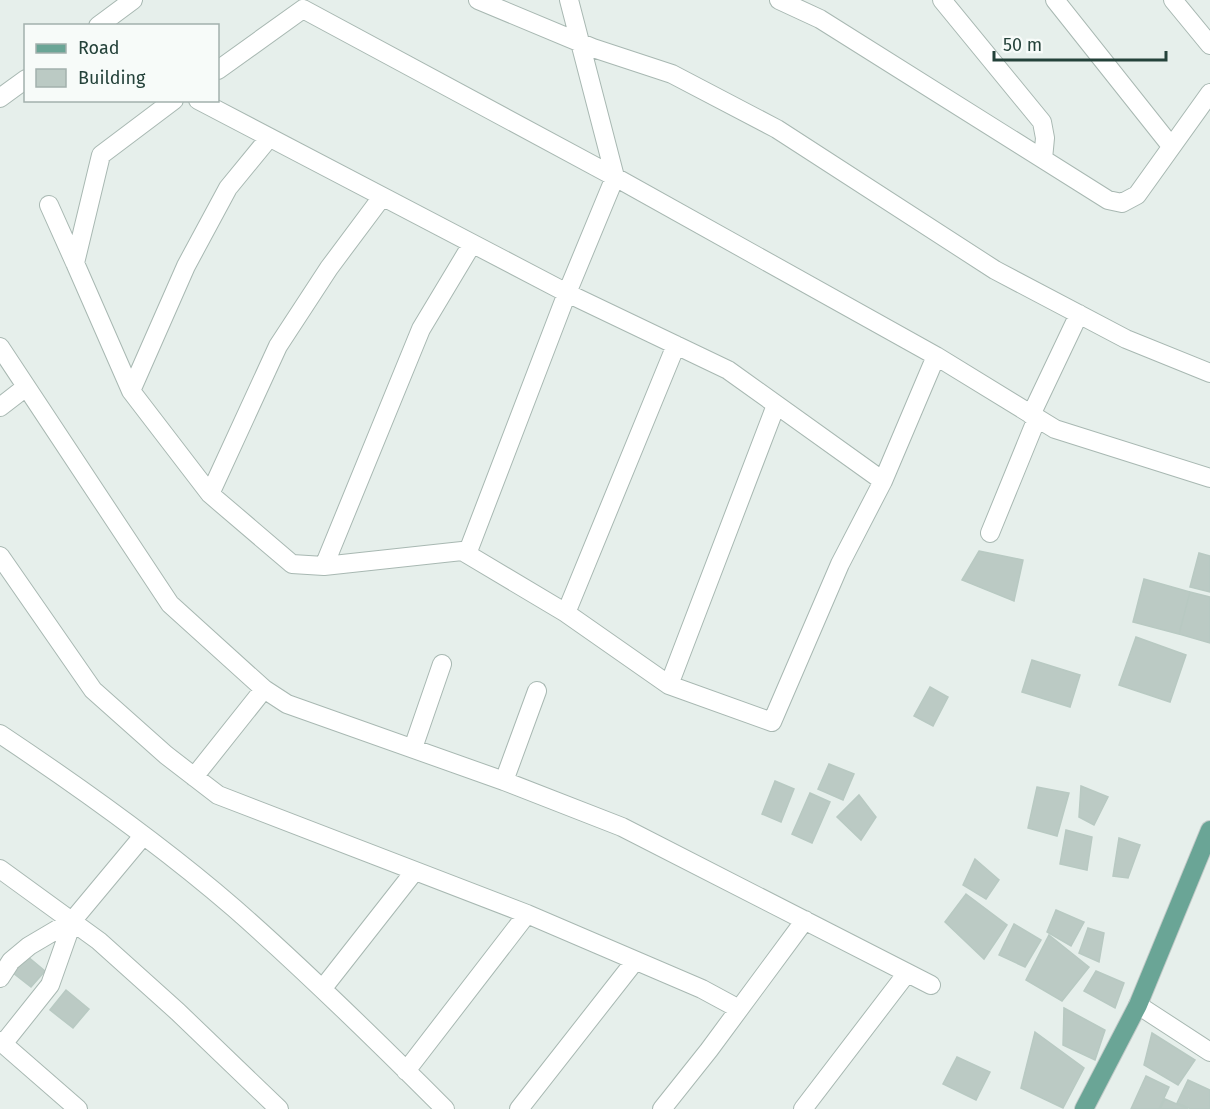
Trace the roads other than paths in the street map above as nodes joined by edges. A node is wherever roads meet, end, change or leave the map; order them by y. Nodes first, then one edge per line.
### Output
1 (133, 0) edge
2 (478, 0) edge
3 (569, 0) edge
4 (778, 0) edge
5 (813, 0) edge
6 (942, 0) edge
7 (1055, 0) edge
8 (1173, 0) edge
9 (309, 4) edge
10 (820, 19) junction
11 (101, 24) edge
12 (578, 41) junction
13 (1210, 45) edge
14 (219, 69) edge
15 (24, 80) edge
16 (1210, 93) edge
17 (0, 98) edge
18 (171, 102) edge
19 (202, 102) edge
20 (269, 138) junction
21 (1171, 146) junction
22 (1043, 159) junction
23 (615, 177) junction
24 (382, 197) junction
25 (49, 205) dead end
26 (472, 244) junction
27 (75, 263) junction
28 (567, 293) junction
29 (1079, 314) junction
30 (676, 345) junction
31 (0, 347) edge
32 (936, 356) junction
33 (1210, 374) edge
34 (26, 387) junction
35 (131, 391) junction
36 (776, 405) junction
37 (0, 408) edge
38 (1034, 416) junction
39 (1210, 478) edge
40 (883, 481) junction
41 (210, 494) junction
42 (990, 534) dead end
43 (467, 554) junction
44 (1, 559) edge
45 (324, 566) junction
46 (566, 614) junction
47 (442, 664) dead end
48 (669, 685) junction
49 (264, 689) junction
50 (537, 692) dead end
51 (0, 734) edge
52 (413, 748) junction
53 (194, 777) junction
54 (504, 781) junction
55 (1210, 830) edge
56 (143, 836) junction
57 (0, 869) edge
58 (414, 872) junction
59 (527, 914) junction
60 (73, 920) junction
61 (805, 920) junction
62 (634, 961) junction
63 (907, 973) junction
64 (0, 978) edge
65 (931, 985) dead end
66 (323, 988) junction
67 (1138, 1005) junction
68 (739, 1009) junction
69 (2, 1043) edge
70 (1210, 1052) edge
71 (406, 1071) junction
72 (78, 1109) edge
73 (279, 1109) edge
74 (445, 1109) edge
75 (519, 1109) edge
76 (662, 1109) edge
77 (803, 1109) edge
78 (1084, 1109) edge

1 - 11 street
2 - 12 street
3 - 12 street
4 - 10 street
5 - 10 street
6 - 22 street
7 - 21 street
8 - 13 street
9 - 14 street
9 - 23 street
10 - 22 street
12 - 23 street
12 - 29 street
15 - 17 street
16 - 21 street
18 - 27 street
19 - 20 street
20 - 24 street
20 - 35 street
21 - 22 street
23 - 28 street
23 - 32 street
24 - 26 street
24 - 41 street
25 - 27 street
26 - 28 street
26 - 45 street
27 - 35 street
28 - 30 street
28 - 43 street
29 - 33 street
29 - 38 street
30 - 36 street
30 - 46 street
31 - 34 street
32 - 38 street
32 - 40 street
34 - 37 street
34 - 49 street
35 - 41 street
36 - 40 street
36 - 48 street
38 - 39 street
38 - 42 street
40 - 48 street
41 - 45 street
43 - 45 street
43 - 46 street
44 - 53 street
46 - 48 street
47 - 52 street
49 - 52 street
49 - 53 street
50 - 54 street
51 - 56 street
52 - 54 street
53 - 58 street
54 - 61 street
55 - 67 main road
56 - 60 street
56 - 66 street
57 - 60 street
58 - 59 street
58 - 66 street
59 - 62 street
59 - 71 street
60 - 64 street
60 - 69 street
60 - 73 street
61 - 63 street
61 - 68 street
62 - 68 street
62 - 75 street
63 - 65 street
63 - 77 street
66 - 71 street
67 - 70 street
67 - 78 main road
68 - 76 street
69 - 72 street
71 - 74 street

